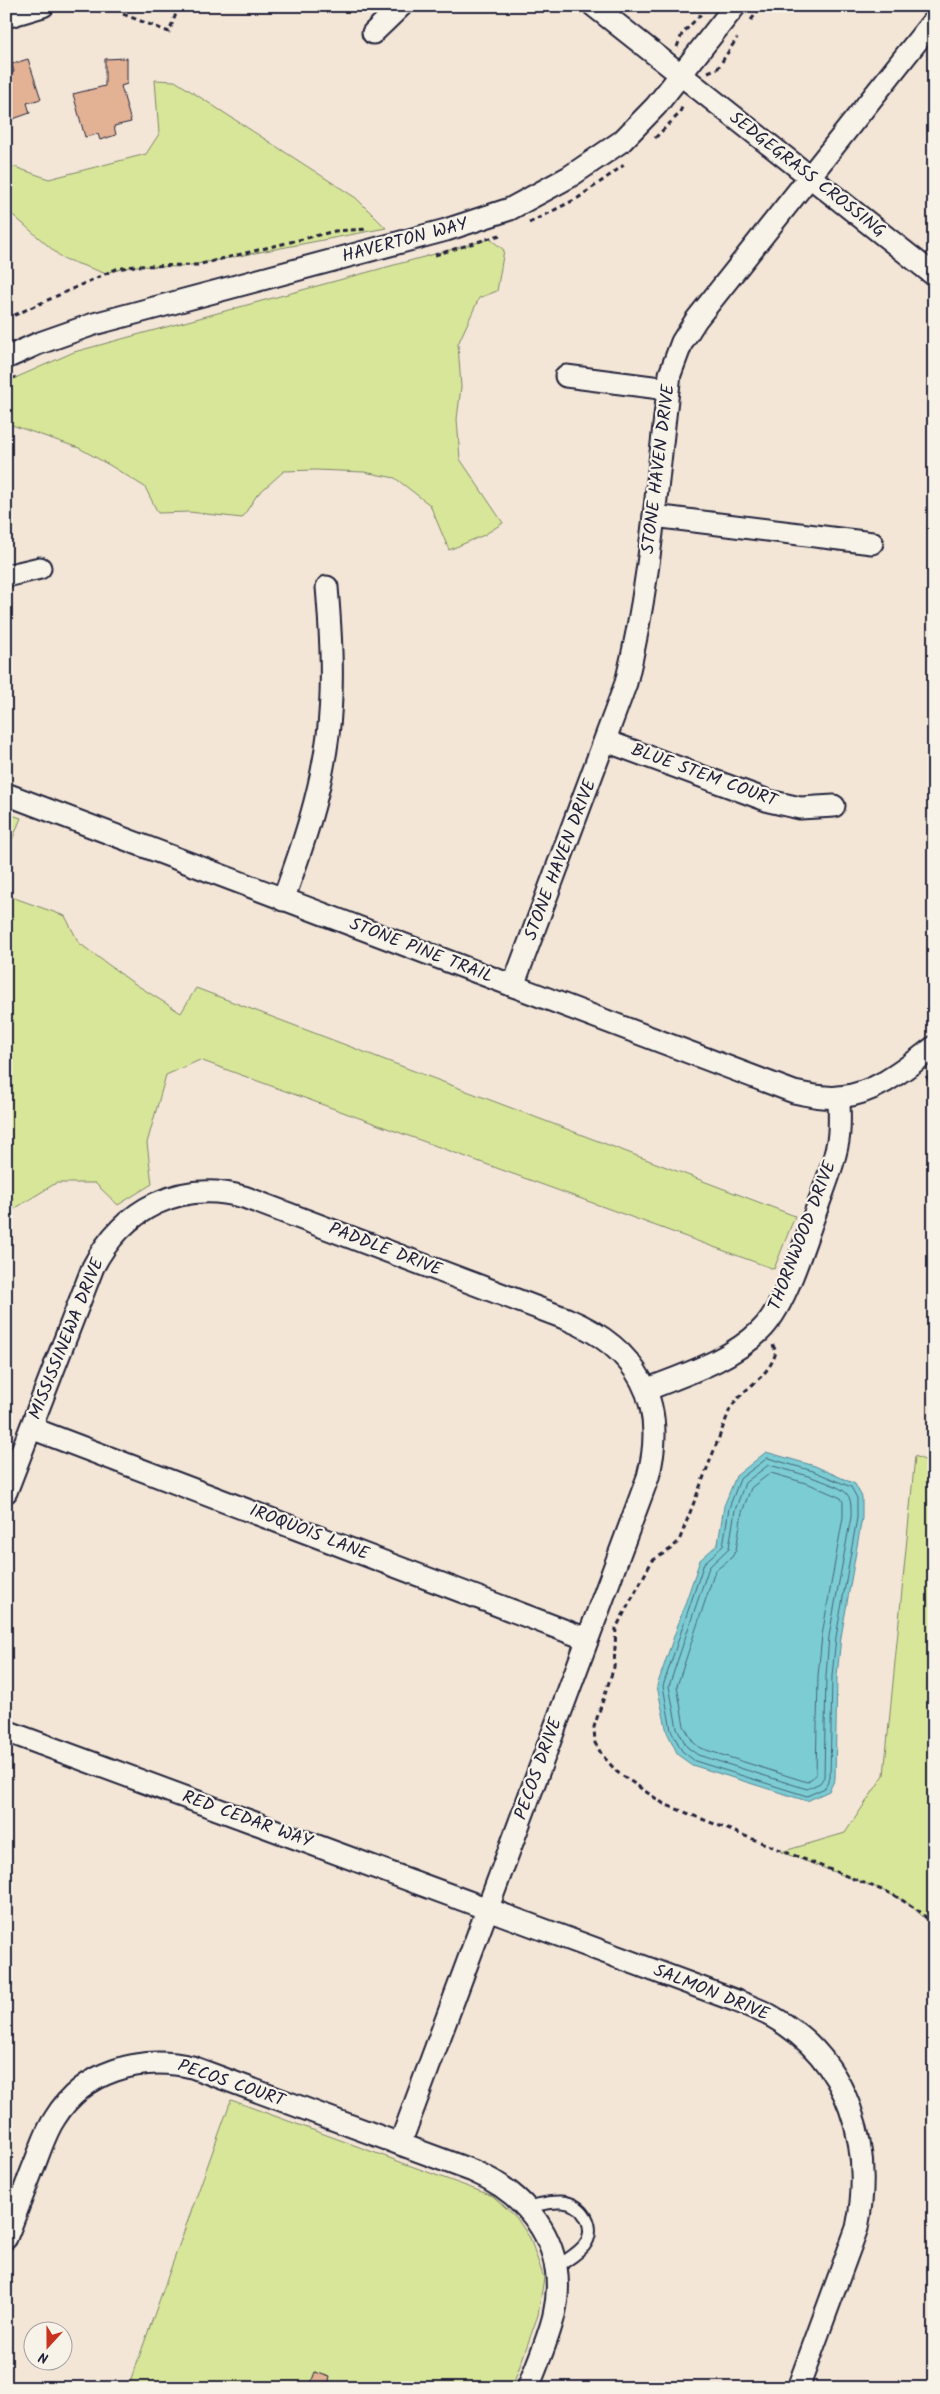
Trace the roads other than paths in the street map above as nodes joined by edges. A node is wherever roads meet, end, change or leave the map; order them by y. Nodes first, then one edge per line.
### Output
1 (43, 6) edge
2 (401, 6) edge
3 (594, 6) edge
4 (735, 6) edge
5 (6, 16) edge
6 (934, 20) edge
7 (373, 33) dead end
8 (672, 68) junction
9 (810, 177) junction
10 (934, 275) edge
11 (6, 358) edge
12 (566, 376) dead end
13 (668, 389) junction
14 (654, 516) junction
15 (872, 543) dead end
16 (40, 568) dead end
17 (6, 576) edge
18 (327, 586) dead end
19 (606, 741) junction
20 (6, 794) edge
21 (834, 806) dead end
22 (283, 900) junction
23 (513, 986) junction
24 (934, 1047) edge
25 (839, 1097) junction
26 (107, 1242) joint
27 (646, 1390) junction
28 (31, 1428) junction
29 (6, 1492) edge
30 (587, 1639) junction
31 (6, 1731) edge
32 (487, 1908) junction
33 (400, 2144) junction
34 (527, 2207) junction
35 (6, 2238) edge
36 (556, 2268) junction
37 (528, 2388) edge
38 (798, 2388) edge

1 - 5 street
2 - 7 street
3 - 8 street, SEDGEGRASS CROSSING
4 - 8 street, HAVERTON WAY
6 - 9 street, STONE HAVEN DRIVE
8 - 9 street, SEDGEGRASS CROSSING
8 - 11 street, HAVERTON WAY
9 - 10 street, SEDGEGRASS CROSSING
9 - 13 street, STONE HAVEN DRIVE
12 - 13 street
13 - 14 street, STONE HAVEN DRIVE
14 - 15 street
14 - 19 street, STONE HAVEN DRIVE
16 - 17 street
18 - 22 street
19 - 21 street, BLUE STEM COURT
19 - 23 street, STONE HAVEN DRIVE
20 - 22 street, STONE PINE TRAIL
22 - 23 street, STONE PINE TRAIL
23 - 25 street, STONE PINE TRAIL
24 - 25 street
25 - 27 street, THORNWOOD DRIVE
26 - 27 street, PADDLE DRIVE
26 - 28 street, MISSISSINEWA DRIVE
27 - 30 street, PECOS DRIVE
28 - 29 street, MISSISSINEWA DRIVE
28 - 30 street, IROQUOIS LANE
30 - 32 street, PECOS DRIVE
31 - 32 street, RED CEDAR WAY
32 - 33 street, PECOS DRIVE
32 - 38 street, SALMON DRIVE
33 - 34 street, PECOS COURT
33 - 35 street, PECOS COURT
34 - 36 street, PECOS COURT
34 - 36 lane
36 - 37 street, PECOS COURT

